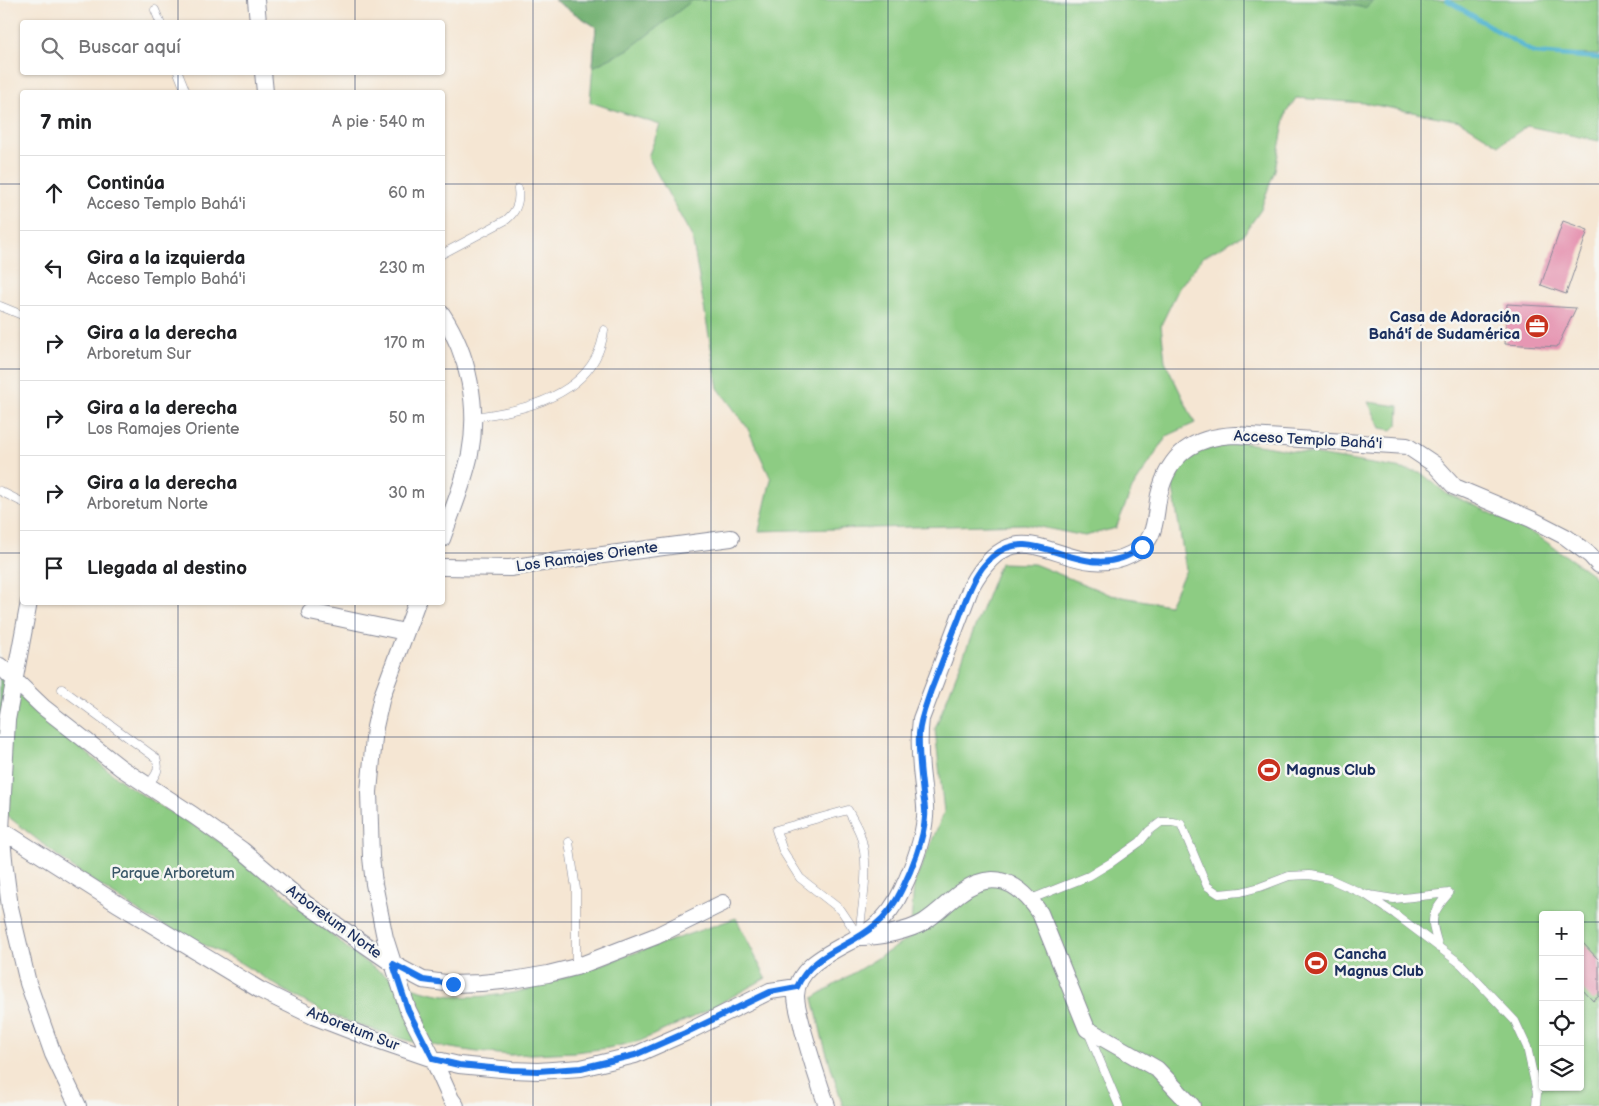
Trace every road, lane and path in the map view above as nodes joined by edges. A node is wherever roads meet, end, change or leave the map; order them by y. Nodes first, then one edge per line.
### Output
1 (256, 0) edge
2 (155, 10) dead end
3 (159, 20) edge
4 (258, 20) edge
5 (179, 75) edge
6 (263, 75) edge
7 (185, 90) edge
8 (265, 90) edge
9 (518, 189) dead end
10 (445, 252) edge
11 (0, 306) edge
12 (20, 314) edge
13 (445, 319) edge
14 (604, 330) dead end
15 (473, 417) junction
16 (0, 491) edge
17 (20, 501) edge
18 (445, 530) edge
19 (731, 538) dead end
20 (1599, 565) edge
21 (445, 567) edge
22 (28, 605) edge
23 (417, 605) edge
24 (310, 612) dead end
25 (405, 632) junction
26 (0, 666) edge
27 (15, 679) junction
28 (62, 688) dead end
29 (147, 786) junction
30 (1, 830) edge
31 (569, 842) dead end
32 (1366, 895) junction
33 (1031, 899) junction
34 (723, 903) dead end
35 (859, 937) junction
36 (1440, 948) junction
37 (393, 964) junction
38 (576, 967) junction
39 (797, 987) junction
40 (1087, 1029) junction
41 (433, 1059) junction
42 (78, 1106) edge
43 (456, 1106) edge
44 (827, 1106) edge
45 (1119, 1106) edge
46 (1192, 1106) edge
47 (1536, 1106) edge

1 - 4 street
2 - 3 lane
5 - 7 lane
6 - 8 street
9 - 10 lane
11 - 12 lane
13 - 15 street
14 - 15 lane
15 - 18 street
16 - 17 lane
19 - 21 street, Los Ramajes Oriente
20 - 35 street, Acceso Templo Bahá'i
22 - 27 street
23 - 25 street
24 - 25 street
25 - 37 street
26 - 27 street, Arboretum Norte
27 - 29 street, Arboretum Norte
27 - 30 street
28 - 29 lane
29 - 37 street, Arboretum Norte
30 - 41 street, Arboretum Sur
30 - 42 street
31 - 38 lane
32 - 33 lane
32 - 36 lane
32 - 36 lane
33 - 35 street
33 - 40 street
34 - 38 street, Arboretum Norte
35 - 35 lane
35 - 39 street, Acceso Templo Bahá'i
36 - 47 lane
37 - 38 street, Arboretum Norte
37 - 41 street
39 - 41 street, Arboretum Sur
39 - 44 street
40 - 45 lane
40 - 46 street
41 - 43 street

